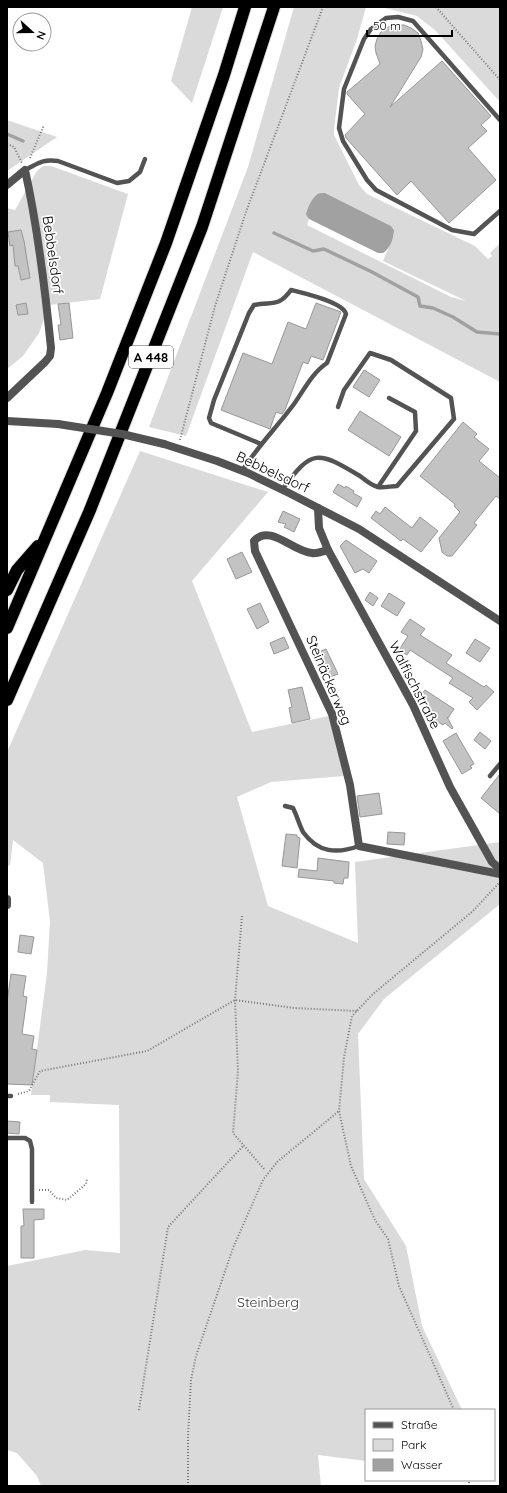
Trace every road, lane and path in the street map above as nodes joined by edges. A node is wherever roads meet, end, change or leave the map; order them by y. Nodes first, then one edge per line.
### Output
1 (245, 7) edge
2 (274, 7) edge
3 (323, 7) edge
4 (436, 7) edge
5 (500, 80) edge
6 (500, 120) edge
7 (44, 125) dead end
8 (7, 144) edge
9 (145, 159) dead end
10 (25, 170) junction
11 (7, 185) edge
12 (500, 211) edge
13 (7, 398) edge
14 (389, 398) dead end
15 (338, 408) dead end
16 (7, 421) edge
17 (261, 444) junction
18 (178, 448) junction
19 (242, 471) junction
20 (378, 487) junction
21 (282, 490) junction
22 (318, 508) junction
23 (46, 536) junction
24 (328, 550) junction
25 (7, 590) edge
26 (500, 621) edge
27 (7, 628) edge
28 (7, 700) edge
29 (500, 764) edge
30 (490, 776) dead end
31 (285, 806) dead end
32 (359, 846) junction
33 (500, 869) edge
34 (500, 874) edge
35 (500, 883) edge
36 (7, 899) edge
37 (7, 905) edge
38 (242, 916) dead end
39 (236, 1000) junction
40 (357, 1011) junction
41 (9, 1096) edge
42 (339, 1111) junction
43 (7, 1138) edge
44 (244, 1145) junction
45 (265, 1170) dead end
46 (87, 1179) dead end
47 (32, 1189) junction
48 (32, 1202) dead end
49 (454, 1409) edge
50 (139, 1410) dead end
51 (188, 1486) edge

1 - 23 highway, A 448
2 - 28 highway, A 448
3 - 18 path
4 - 5 path
6 - 12 lane
7 - 10 path
8 - 10 path
9 - 10 lane
10 - 11 street
10 - 13 street, Bebbelsdorf
14 - 20 lane
15 - 20 lane
16 - 18 street, Bebbelsdorf, bridge
17 - 17 lane
17 - 19 lane
18 - 19 street, Bebbelsdorf
19 - 21 street, Bebbelsdorf
20 - 21 lane
21 - 22 street, Bebbelsdorf
22 - 24 street, Walfischstraße
22 - 26 street, Bebbelsdorf
23 - 25 highway
23 - 27 highway, A 448
24 - 32 street, Steinäckerweg
24 - 33 street, Walfischstraße
29 - 30 lane
31 - 32 lane
32 - 34 street
35 - 40 path
36 - 37 street
38 - 39 path
39 - 40 path
39 - 41 path
39 - 44 path
40 - 42 path
42 - 49 path
42 - 51 path
43 - 47 lane
44 - 45 path
44 - 50 path
46 - 47 path
47 - 48 lane

